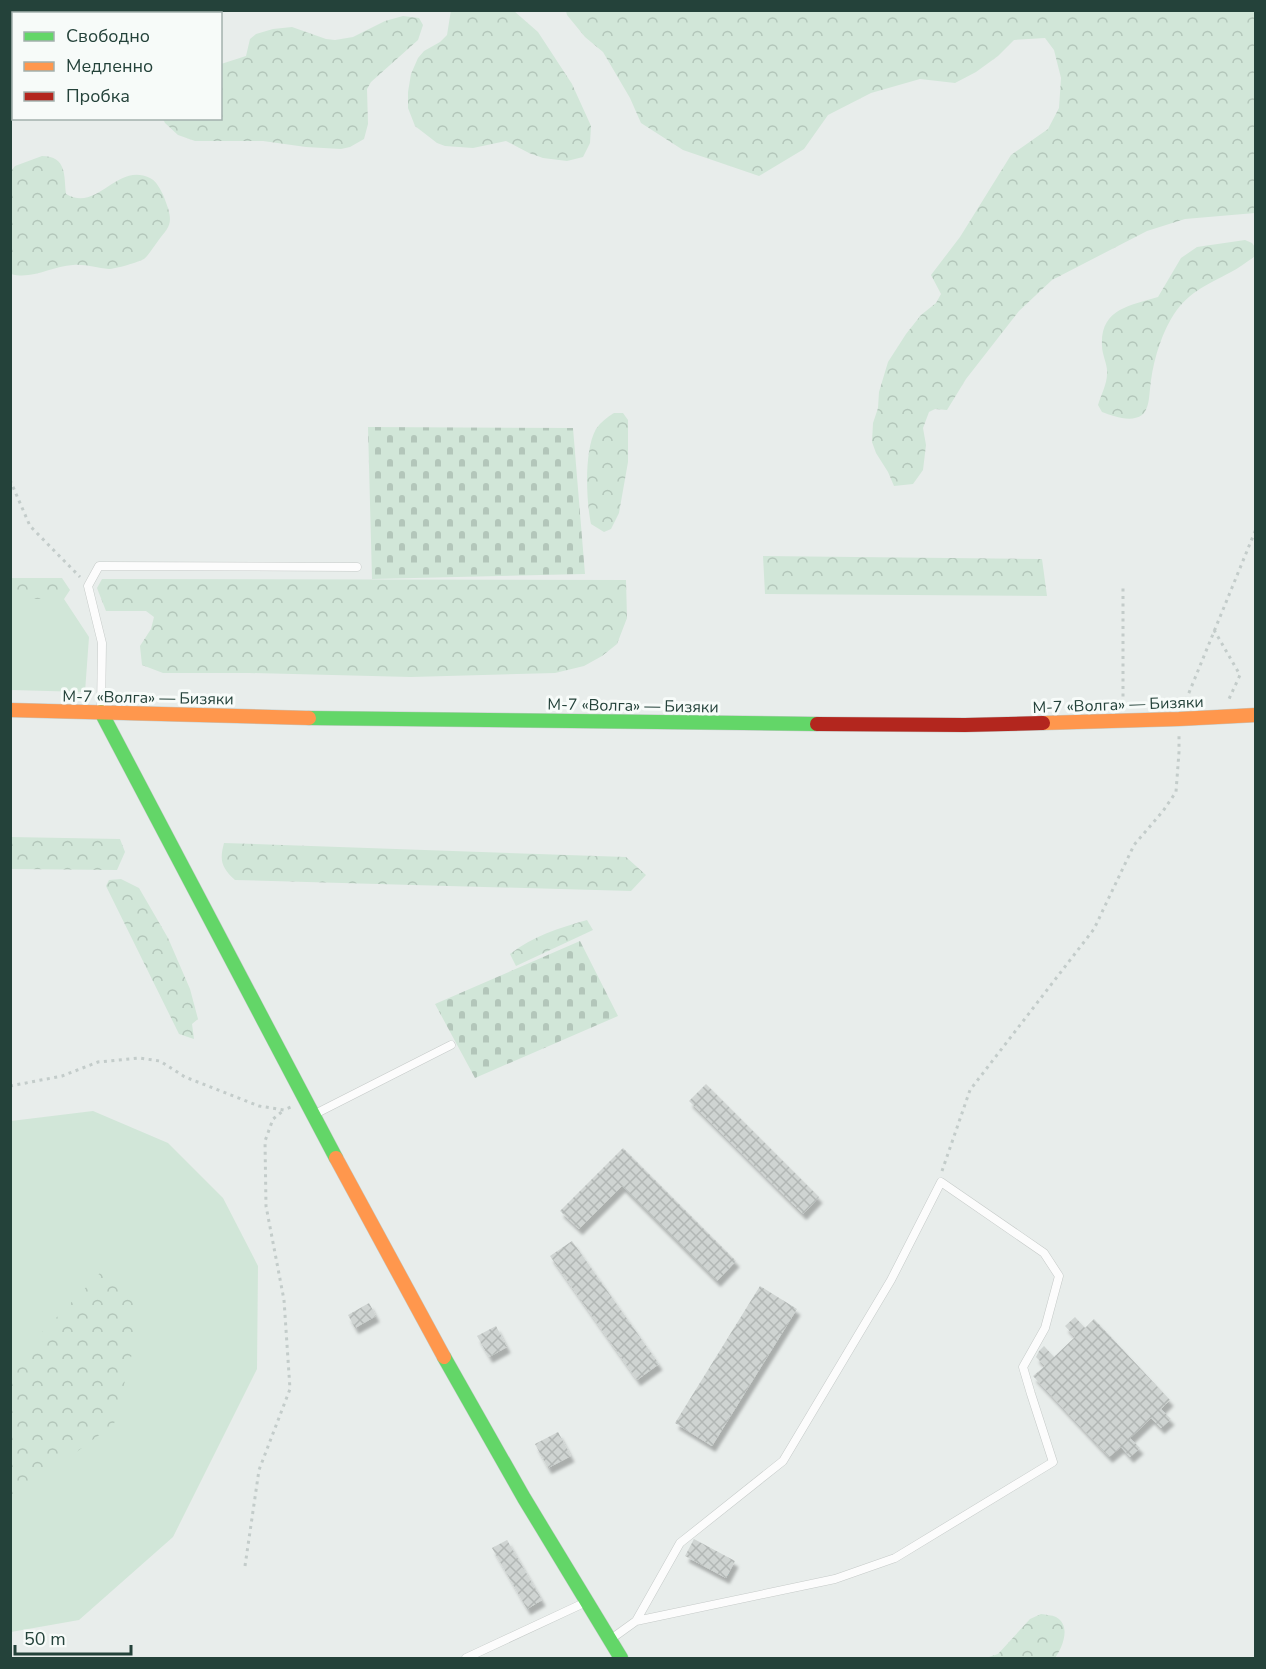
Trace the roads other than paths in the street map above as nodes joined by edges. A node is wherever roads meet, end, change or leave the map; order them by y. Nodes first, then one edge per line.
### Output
1 (357, 567) dead end
2 (10, 710) edge
3 (101, 712) junction
4 (1256, 715) edge
5 (451, 1045) dead end
6 (312, 1115) junction
7 (585, 1603) junction
8 (636, 1621) junction
9 (609, 1640) junction
10 (466, 1659) edge
11 (621, 1659) edge

1 - 3 lane
2 - 3 main road, М-7 «Волга» — Бизяки
3 - 4 main road, М-7 «Волга» — Бизяки
3 - 6 main road
5 - 6 lane
6 - 7 main road
7 - 9 main road
7 - 10 lane
8 - 8 lane
8 - 9 lane
9 - 11 main road

